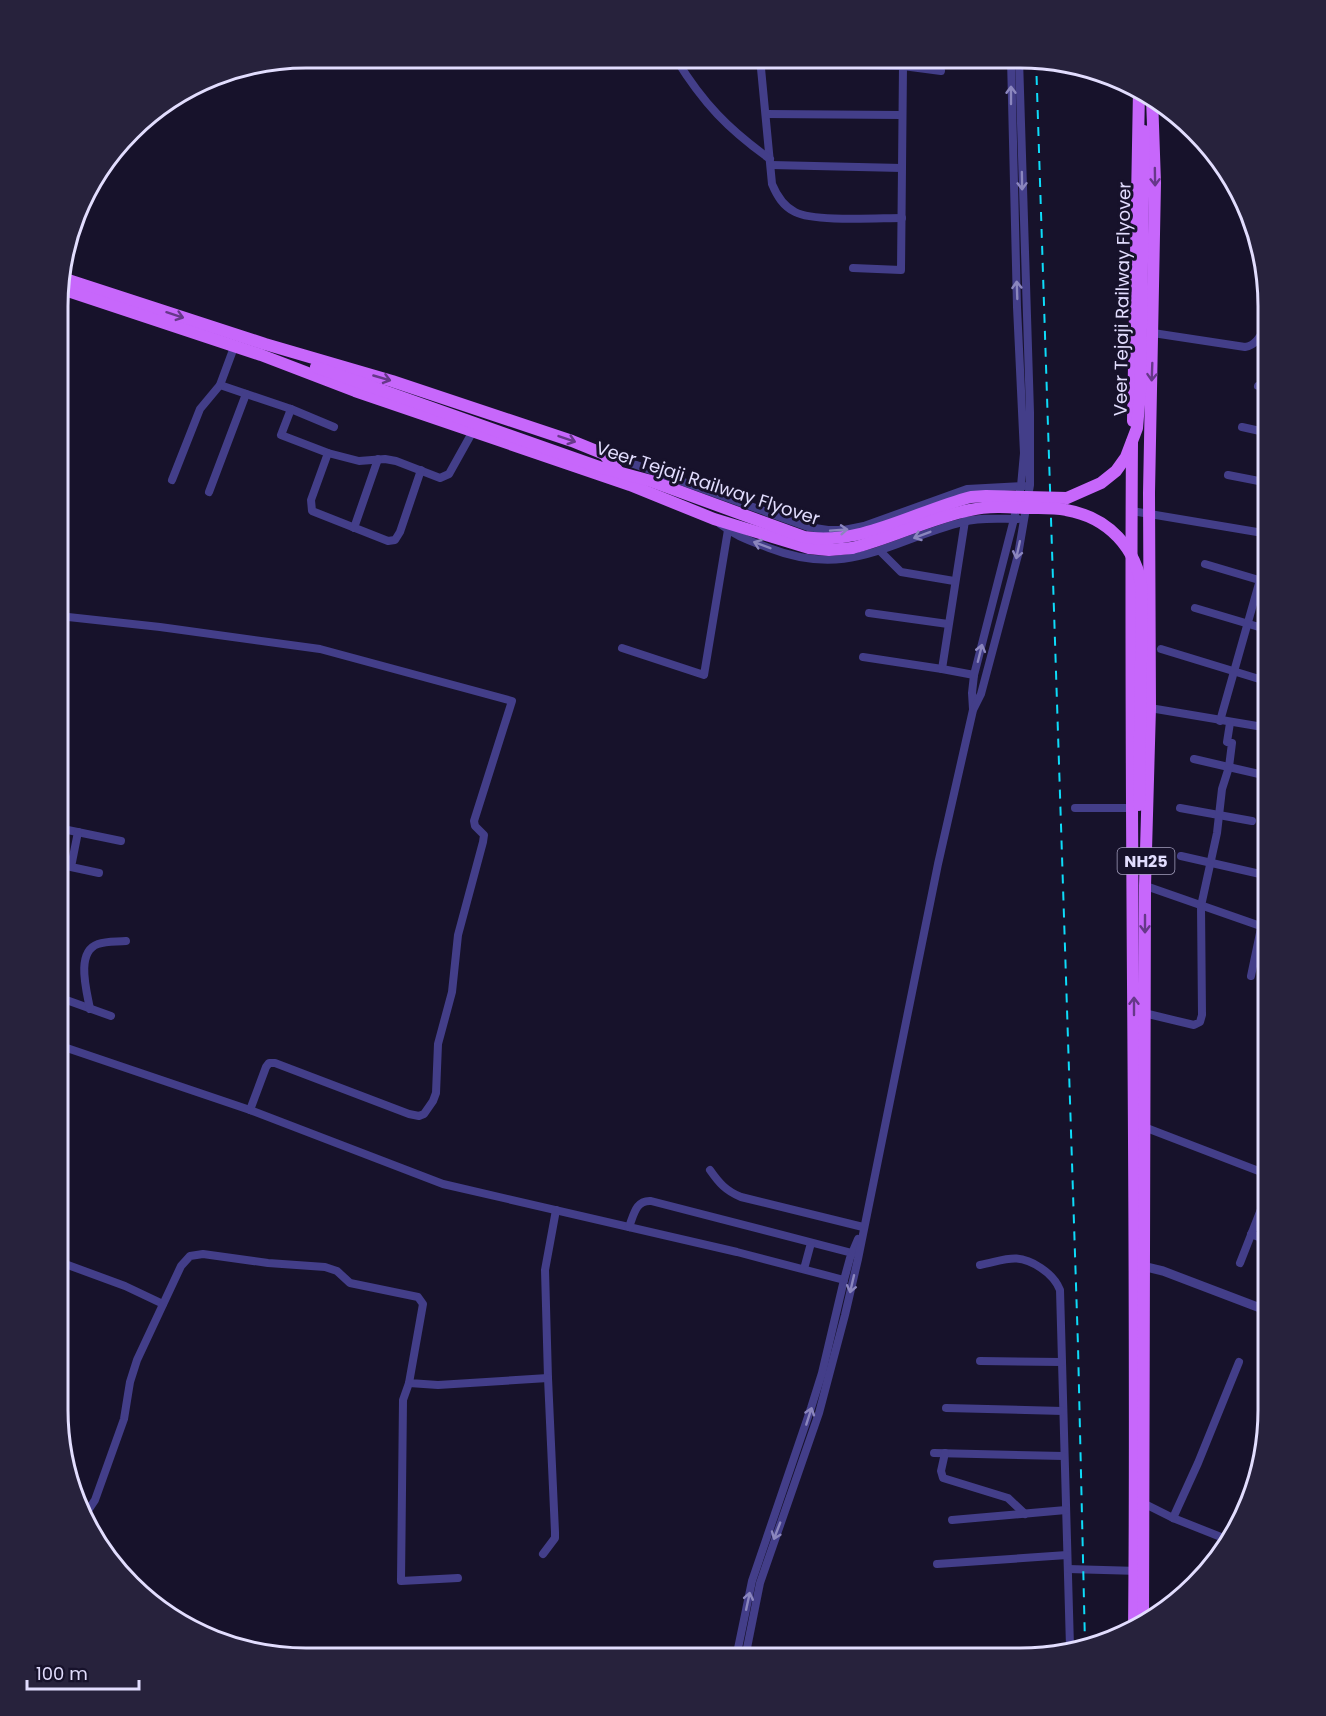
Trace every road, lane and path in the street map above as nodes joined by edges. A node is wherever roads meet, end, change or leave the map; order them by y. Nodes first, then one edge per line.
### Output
1 (681, 68) edge
2 (761, 68) edge
3 (903, 68) edge
4 (918, 68) edge
5 (1011, 68) edge
6 (1019, 68) edge
7 (941, 70) dead end
8 (1145, 103) edge
9 (1145, 103) edge
10 (1146, 103) edge
11 (766, 114) junction
12 (902, 115) junction
13 (770, 162) junction
14 (902, 168) junction
15 (902, 218) junction
16 (1020, 249) junction
17 (853, 267) dead end
18 (69, 281) edge
19 (68, 291) edge
20 (1154, 333) junction
21 (1258, 340) edge
22 (263, 349) junction
23 (233, 350) dead end
24 (220, 385) junction
25 (246, 394) junction
26 (291, 409) junction
27 (334, 427) dead end
28 (1242, 427) dead end
29 (473, 431) junction
30 (1258, 431) edge
31 (328, 453) junction
32 (604, 454) junction
33 (378, 459) junction
34 (421, 470) junction
35 (1228, 475) dead end
36 (172, 480) dead end
37 (1258, 481) edge
38 (630, 485) junction
39 (1025, 485) junction
40 (209, 492) dead end
41 (1132, 512) junction
42 (1149, 514) junction
43 (714, 519) junction
44 (1014, 519) junction
45 (1025, 519) junction
46 (965, 521) junction
47 (354, 528) junction
48 (728, 530) junction
49 (1258, 532) edge
50 (880, 551) junction
51 (1205, 564) dead end
52 (1258, 579) edge
53 (954, 581) junction
54 (1258, 599) edge
55 (1195, 608) dead end
56 (868, 613) dead end
57 (68, 617) edge
58 (948, 624) junction
59 (1248, 624) junction
60 (1258, 627) edge
61 (622, 648) dead end
62 (1161, 649) dead end
63 (863, 657) dead end
64 (942, 669) junction
65 (1234, 671) junction
66 (974, 675) junction
67 (1258, 679) edge
68 (1150, 708) junction
69 (973, 711) junction
70 (1220, 721) junction
71 (1230, 723) junction
72 (1258, 727) edge
73 (1194, 759) dead end
74 (1228, 767) junction
75 (1258, 774) edge
76 (1136, 806) junction
77 (1075, 808) dead end
78 (1180, 808) dead end
79 (1219, 814) junction
80 (1252, 821) dead end
81 (68, 830) edge
82 (78, 832) junction
83 (1147, 834) junction
84 (121, 842) dead end
85 (1181, 856) dead end
86 (1211, 862) junction
87 (99, 873) dead end
88 (1258, 873) edge
89 (1139, 884) junction
90 (1201, 906) junction
91 (1258, 926) edge
92 (126, 941) dead end
93 (1258, 952) edge
94 (1251, 976) dead end
95 (68, 1001) edge
96 (90, 1009) junction
97 (1144, 1013) junction
98 (111, 1016) dead end
99 (68, 1048) edge
100 (250, 1110) junction
101 (1144, 1127) junction
102 (710, 1170) dead end
103 (1258, 1171) edge
104 (556, 1210) junction
105 (1258, 1216) edge
106 (628, 1227) junction
107 (863, 1227) junction
108 (1251, 1234) junction
109 (1258, 1237) edge
110 (811, 1244) junction
111 (852, 1253) junction
112 (1240, 1263) dead end
113 (68, 1265) edge
114 (980, 1265) dead end
115 (1139, 1265) junction
116 (804, 1269) junction
117 (844, 1280) junction
118 (163, 1304) junction
119 (1258, 1307) edge
120 (980, 1361) dead end
121 (1062, 1362) junction
122 (1239, 1362) dead end
123 (548, 1378) junction
124 (409, 1383) junction
125 (946, 1408) dead end
126 (1063, 1411) junction
127 (934, 1453) dead end
128 (945, 1453) junction
129 (1064, 1455) junction
130 (1143, 1503) junction
131 (89, 1509) edge
132 (1066, 1510) junction
133 (1025, 1514) junction
134 (1173, 1518) junction
135 (952, 1520) dead end
136 (1222, 1537) edge
137 (543, 1554) dead end
138 (1067, 1555) junction
139 (937, 1564) dead end
140 (1068, 1569) junction
141 (1139, 1571) junction
142 (458, 1578) dead end
143 (1142, 1615) edge
144 (1135, 1619) edge
145 (1070, 1643) edge
146 (738, 1648) edge
147 (747, 1648) edge

1 - 13 street
2 - 11 street
3 - 12 street
4 - 7 street
16 -> 5 street
6 -> 16 street
8 - 22 main road, Veer Tejaji Railway Flyover, bridge
9 - 41 main road
10 -> 20 main road, NH25
11 - 12 street
11 - 13 street
12 - 14 street
13 - 14 street
13 - 15 street
14 - 15 street
15 - 17 street
16 - 39 street
18 -> 22 main road
19 - 22 main road
20 - 21 street
20 -> 42 main road, NH25
22 - 29 main road
22 -> 32 main road
23 - 24 street
24 - 25 street
24 - 36 street
25 - 26 street
25 - 40 street
26 - 27 street
26 - 31 street
28 - 30 street
29 - 34 street
29 - 38 main road
31 - 33 street
31 - 47 street
32 - 38 main road
32 -> 39 street
33 - 34 street
33 - 47 street
34 - 47 street
35 - 37 street
38 - 43 main road
39 - 44 street
39 - 45 street
41 - 42 street
41 - 76 main road
42 - 49 street
42 - 68 main road, NH25
43 - 48 street
43 - 76 main road, bridge
44 - 45 street
44 - 46 street
66 -> 44 street
45 -> 69 street
46 -> 50 street
46 - 53 street
50 -> 48 street
48 - 61 street
50 - 53 street
51 - 52 street
53 - 58 street
54 - 59 street
55 - 59 street
56 - 58 street
57 - 100 street
58 - 64 street
59 - 60 street
59 - 65 street
62 - 65 street
63 - 64 street
64 - 66 street
65 - 67 street
65 - 70 street
66 - 69 street
68 - 70 street
68 - 83 main road, NH25
69 - 107 street
70 - 71 street
71 - 72 street
71 - 74 street
73 - 74 street
74 - 75 street
74 - 79 street
76 - 77 street
76 - 83 main road
76 - 89 main road, NH25
78 - 79 street
79 - 80 street
79 - 86 street
81 - 82 street
82 - 84 street
82 - 87 street
83 - 89 main road, NH25
85 - 86 street
86 - 88 street
86 - 90 street
89 - 90 street
89 -> 97 main road, NH25
115 -> 89 main road, NH25
90 - 91 street
90 - 97 street
92 - 96 street
93 - 94 street
95 - 96 street
96 - 98 street
97 - 101 main road, NH25
99 - 100 street
100 - 104 street
101 - 103 street
101 - 115 main road, NH25
102 - 107 street
104 - 106 street
104 - 123 street
105 - 108 street
106 - 110 street
106 - 116 street
107 - 111 street
107 -> 147 street
108 - 109 street
108 - 112 street
110 - 111 street
110 - 116 street
111 - 117 street
113 - 118 street
114 - 121 street
115 - 119 street
115 - 130 main road, NH25
115 - 141 main road, NH25
116 - 117 street
146 -> 117 street
118 - 124 street
118 - 131 street
120 - 121 street
121 - 126 street
122 - 134 street
123 - 124 street
123 - 137 street
124 - 142 street
125 - 126 street
126 - 129 street
127 - 128 street
128 - 129 street
128 - 133 street
129 - 132 street
130 - 134 street
130 - 141 main road, NH25
132 - 133 street
132 - 138 street
133 - 135 street
134 - 136 street
138 - 139 street
138 - 140 street
140 - 141 street
140 - 145 street
141 - 143 main road, NH25
141 - 144 main road, NH25

